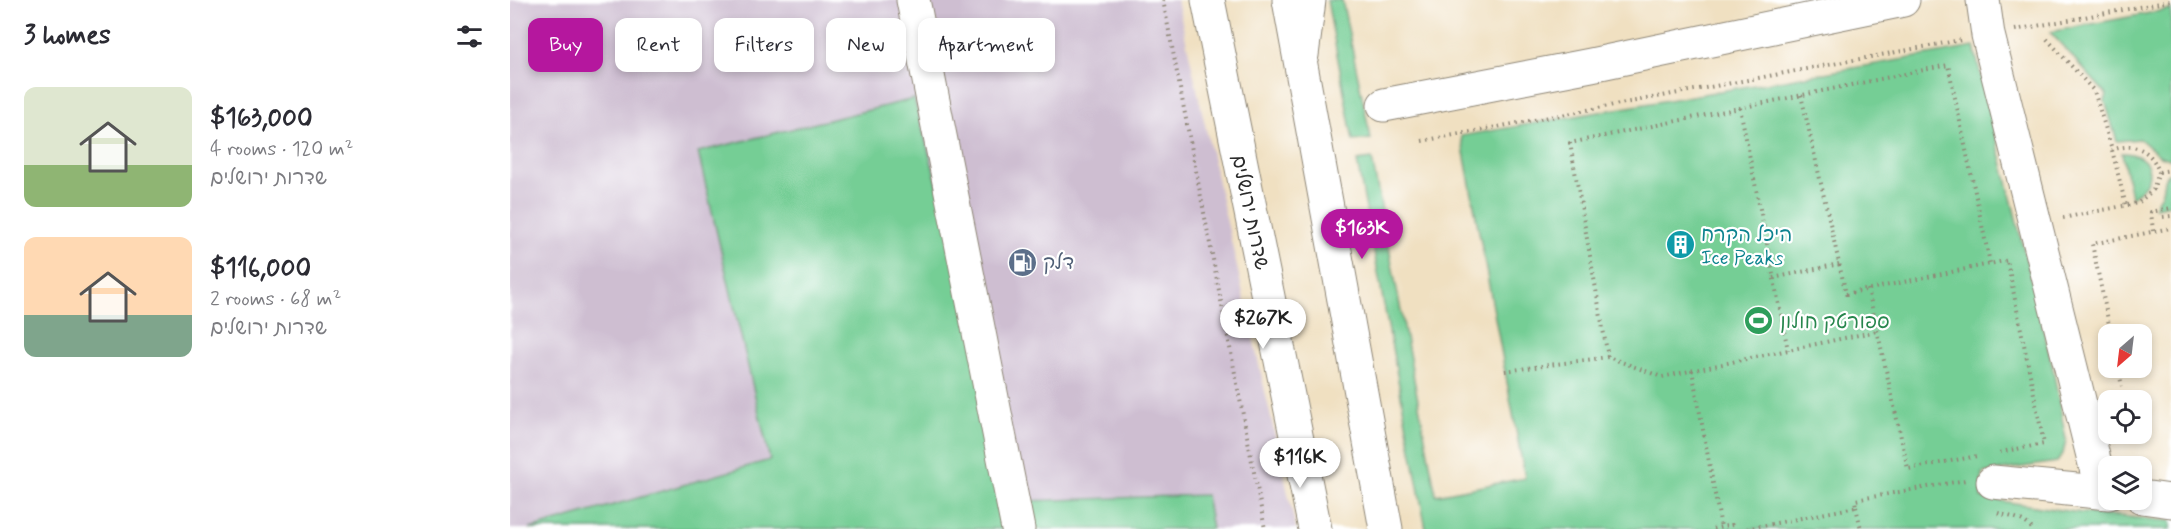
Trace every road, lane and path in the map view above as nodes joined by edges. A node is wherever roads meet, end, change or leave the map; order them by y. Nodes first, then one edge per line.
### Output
1 (913, 0) edge
2 (1163, 0) edge
3 (1208, 0) edge
4 (1289, 0) edge
5 (1309, 0) edge
6 (1903, 0) edge
7 (1983, 0) edge
8 (2171, 1) edge
9 (1988, 35) junction
10 (2047, 39) dead end
11 (1301, 66) junction
12 (1801, 95) junction
13 (1384, 105) dead end
14 (1740, 108) junction
15 (1422, 141) dead end
16 (2112, 150) junction
17 (2171, 170) edge
18 (2159, 172) junction
19 (2126, 206) junction
20 (2171, 208) edge
21 (2171, 216) edge
22 (2163, 217) dead end
23 (2061, 219) dead end
24 (2171, 228) edge
25 (2154, 231) junction
26 (1258, 247) junction
27 (2013, 259) dead end
28 (2007, 260) junction
29 (1990, 263) junction
30 (1839, 264) junction
31 (1773, 278) junction
32 (1868, 289) junction
33 (2109, 324) edge
34 (1877, 331) junction
35 (1788, 350) junction
36 (1608, 357) junction
37 (1692, 370) junction
38 (1505, 371) dead end
39 (2120, 378) edge
40 (2122, 386) dead end
41 (2044, 444) dead end
42 (2098, 465) edge
43 (1908, 469) dead end
44 (1984, 480) joint
45 (2098, 491) edge
46 (2152, 498) edge
47 (2171, 501) edge
48 (1856, 507) junction
49 (1721, 527) junction
50 (1018, 529) edge
51 (1265, 529) edge
52 (1315, 529) edge
53 (1334, 529) edge
54 (1386, 529) edge
55 (1713, 529) edge
56 (1733, 529) edge
57 (1748, 529) edge
58 (1861, 529) edge

1 - 50 main road
2 - 51 path
3 - 26 main road, שדרות ירושלים
4 - 11 main road
5 - 11 main road
6 - 13 main road
7 - 9 main road
8 - 9 path
9 - 15 path
9 - 42 main road
10 - 16 path
11 - 54 main road
12 - 14 path
12 - 29 path
12 - 30 path
14 - 31 path
14 - 36 path
16 - 18 path
16 - 19 path
17 - 18 path
18 - 19 path
19 - 23 path
20 - 25 path
21 - 22 path
24 - 25 path
25 - 33 path
26 - 52 main road, שדרות ירושלים
26 - 53 main road
27 - 28 path
28 - 29 path
28 - 41 path
29 - 32 path
30 - 31 path
30 - 32 path
31 - 35 path
32 - 34 path
34 - 35 path
34 - 43 path
35 - 37 path
36 - 37 path
36 - 38 path
37 - 49 path
39 - 40 path
44 - 45 main road
44 - 48 path
46 - 47 main road
48 - 57 path
48 - 58 path
49 - 55 path
49 - 56 path

